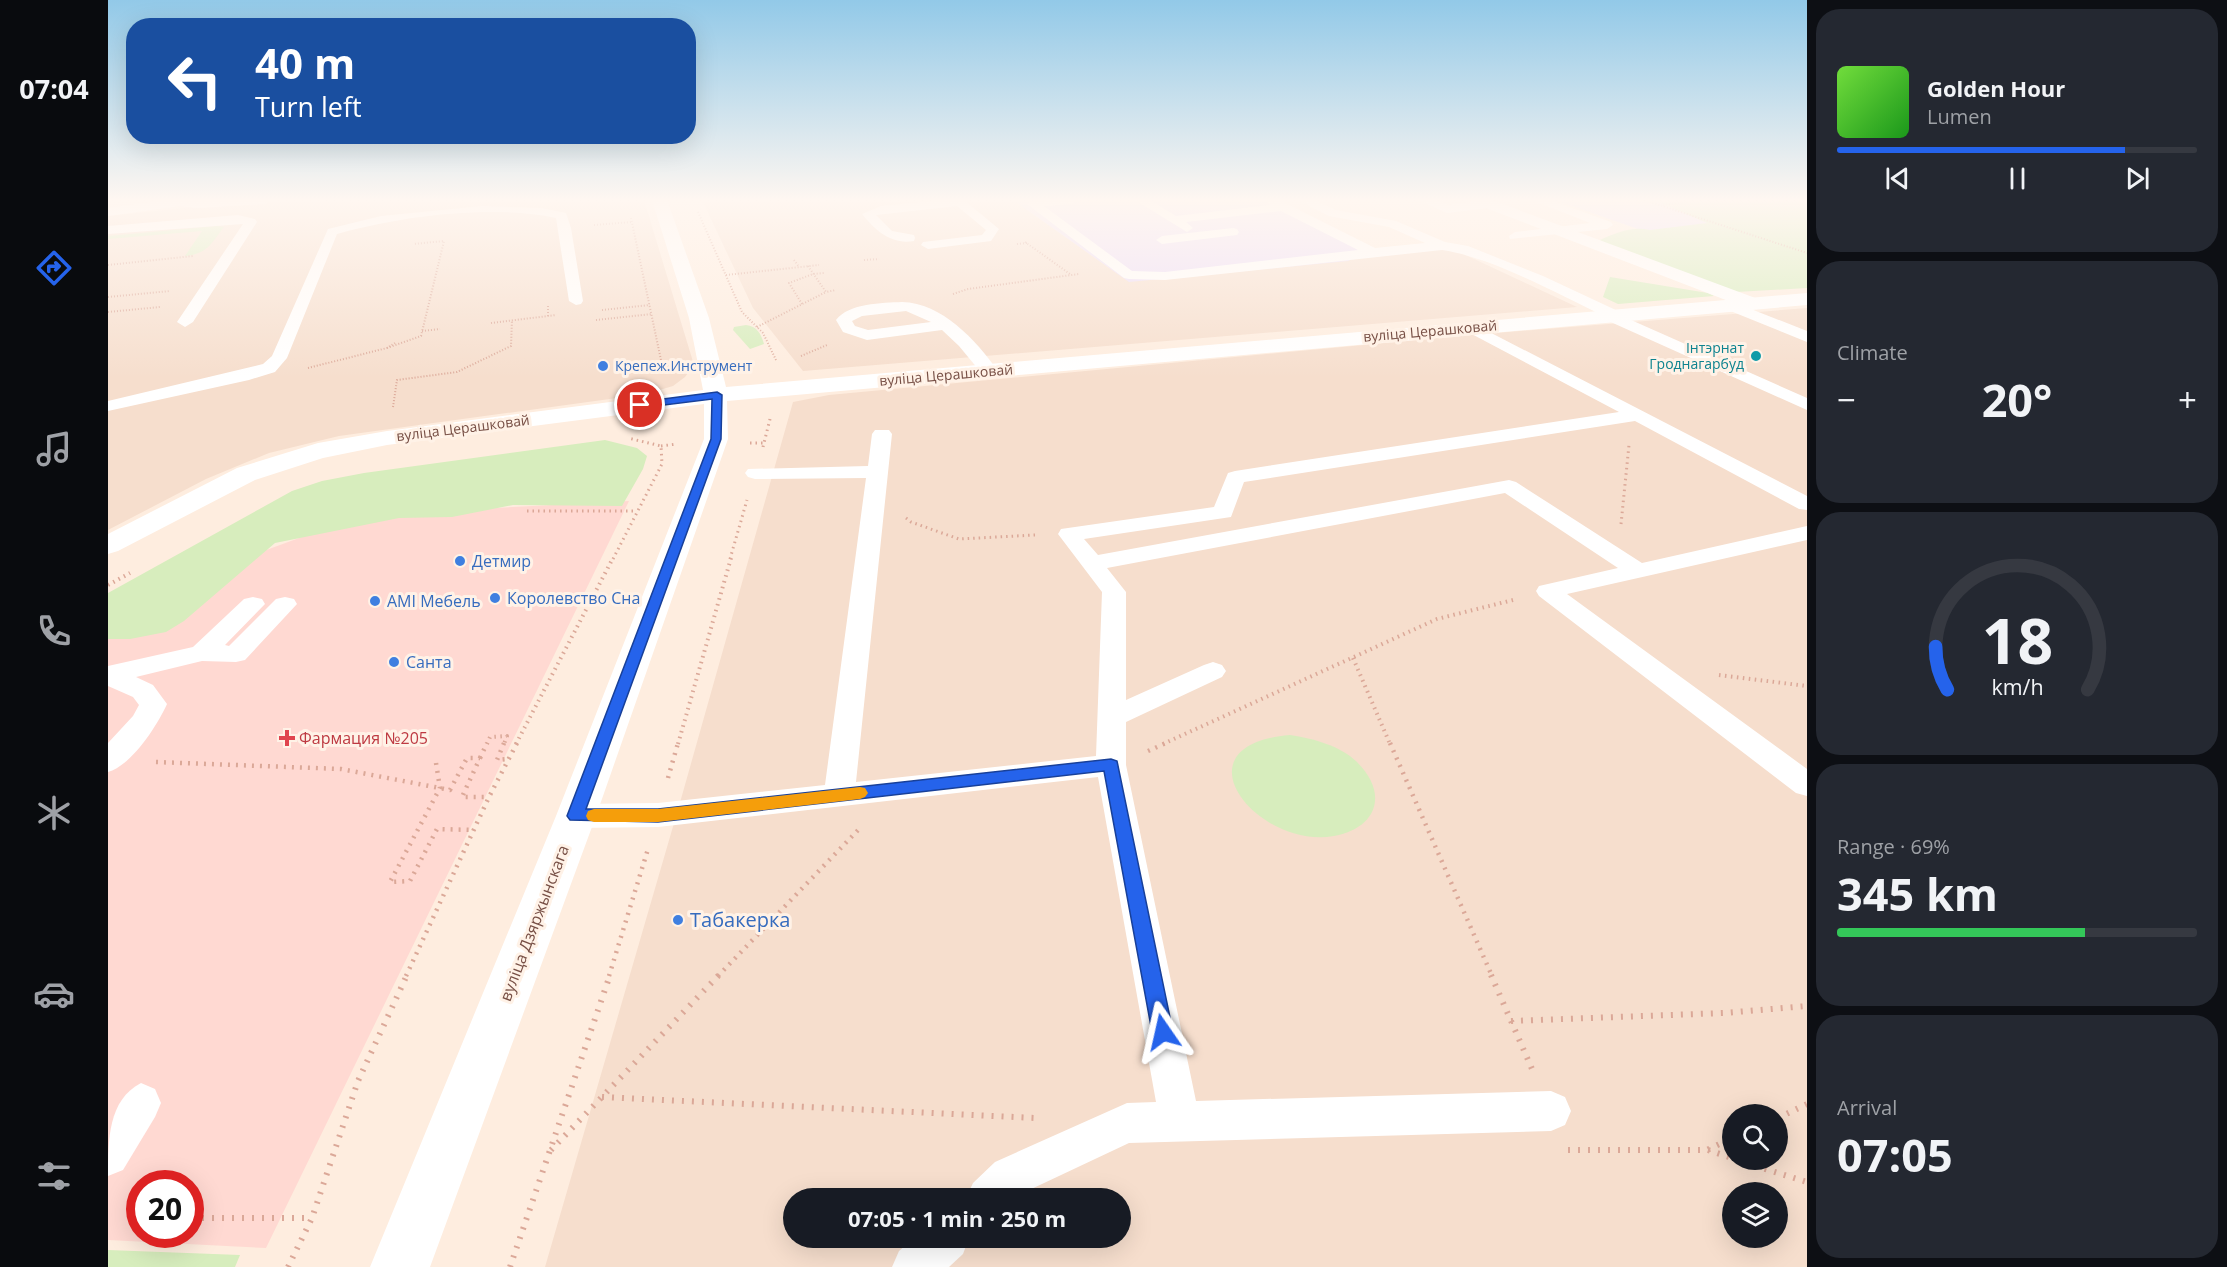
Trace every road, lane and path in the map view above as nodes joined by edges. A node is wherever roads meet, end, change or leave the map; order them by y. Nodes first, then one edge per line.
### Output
1 (226, 259) edge
2 (321, 259) edge
3 (440, 259) edge
4 (570, 259) edge
5 (640, 259) edge
6 (679, 259) edge
7 (719, 259) edge
8 (1049, 259) edge
9 (1108, 259) edge
10 (1311, 259) edge
11 (1489, 259) edge
12 (1634, 259) edge
13 (794, 260) dead end
14 (819, 265) dead end
15 (799, 267) junction
16 (824, 273) dead end
17 (726, 275) junction
18 (178, 290) dead end
19 (826, 291) dead end
20 (108, 297) edge
21 (1807, 299) edge
22 (576, 301) dead end
23 (1752, 303) junction
24 (802, 304) junction
25 (1728, 305) junction
26 (166, 307) dead end
27 (108, 312) edge
28 (652, 314) junction
29 (929, 314) junction
30 (1612, 315) junction
31 (512, 320) dead end
32 (594, 321) dead end
33 (185, 322) dead end
34 (946, 325) junction
35 (757, 327) junction
36 (1472, 328) junction
37 (440, 329) dead end
38 (422, 331) junction
39 (856, 333) junction
40 (657, 336) junction
41 (1807, 337) edge
42 (662, 339) dead end
43 (387, 348) dead end
44 (670, 352) dead end
45 (801, 356) dead end
46 (661, 360) dead end
47 (779, 365) dead end
48 (659, 371) dead end
49 (989, 371) junction
50 (717, 395) junction
51 (1807, 405) edge
52 (108, 406) edge
53 (778, 413) dead end
54 (1635, 416) junction
55 (391, 417) dead end
56 (882, 434) dead end
57 (623, 437) dead end
58 (681, 443) dead end
59 (744, 443) dead end
60 (765, 443) junction
61 (661, 446) junction
62 (755, 473) junction
63 (876, 482) junction
64 (1807, 504) edge
65 (637, 510) junction
66 (527, 511) dead end
67 (1807, 533) edge
68 (1069, 534) junction
69 (108, 545) edge
70 (1094, 563) junction
71 (1628, 564) junction
72 (138, 568) dead end
73 (108, 585) edge
74 (1548, 591) junction
75 (285, 603) dead end
76 (253, 604) dead end
77 (202, 653) junction
78 (1353, 657) junction
79 (1650, 667) junction
80 (1213, 671) dead end
81 (108, 675) edge
82 (1807, 686) edge
83 (1111, 718) junction
84 (480, 758) junction
85 (508, 759) junction
86 (108, 761) edge
87 (150, 762) dead end
88 (1111, 762) junction
89 (436, 763) dead end
90 (1807, 785) edge
91 (440, 788) junction
92 (898, 789) junction
93 (839, 795) junction
94 (489, 797) junction
95 (658, 815) junction
96 (576, 816) junction
97 (474, 830) junction
98 (1807, 1006) edge
99 (1511, 1021) junction
100 (602, 1097) junction
101 (141, 1103) dead end
102 (1807, 1104) edge
103 (1551, 1111) joint
104 (1788, 1113) edge
105 (1043, 1119) dead end
106 (1180, 1121) junction
107 (1707, 1150) dead end
108 (548, 1153) junction
109 (108, 1155) edge
110 (1722, 1155) edge
111 (1769, 1170) edge
112 (1807, 1182) edge
113 (998, 1188) edge
114 (204, 1218) edge
115 (312, 1218) junction
116 (935, 1248) edge
117 (288, 1267) edge
118 (400, 1267) edge
119 (510, 1267) edge
120 (915, 1267) edge

1 - 33 lane
2 - 52 lane
3 - 38 path
4 - 22 lane
5 - 28 path
6 - 50 street, вуліца Дзяржынскага
7 - 17 path
8 - 29 path
9 - 10 lane
11 - 30 lane
12 - 23 street
13 - 15 path
14 - 15 path
15 - 17 path
16 - 24 path
17 - 35 path
18 - 20 path
19 - 24 path
21 - 23 street, вуліца Церашковай
23 - 25 street, вуліца Церашковай
24 - 35 path
25 - 30 street, вуліца Церашковай
25 - 41 lane
26 - 27 path
28 - 32 path
28 - 40 path
29 - 34 lane
29 - 39 lane
30 - 36 street, вуліца Церашковай
30 - 51 lane
31 - 55 path
34 - 39 lane
34 - 49 lane
35 - 47 path
36 - 49 street, вуліца Церашковай
36 - 54 lane
37 - 38 path
38 - 43 path
39 - 45 path
40 - 42 path
40 - 46 path
44 - 48 path
49 - 50 street, вуліца Церашковай
50 - 69 street, вуліца Церашковай
50 - 96 street, вуліца Дзяржынскага
53 - 60 path
54 - 64 lane
54 - 68 lane
54 - 71 path
56 - 63 lane
57 - 61 path
58 - 61 path
59 - 60 path
60 - 62 path
61 - 65 path
62 - 63 lane
62 - 95 path
63 - 68 path
63 - 93 lane
65 - 66 path
65 - 85 path
67 - 71 lane
68 - 70 lane
70 - 71 lane
70 - 83 lane
71 - 74 lane
72 - 73 path
74 - 78 path
74 - 79 lane
75 - 77 lane
76 - 77 lane
77 - 81 lane
78 - 88 path
78 - 99 path
79 - 82 path
79 - 90 lane
80 - 83 lane
81 - 86 lane
83 - 88 lane
84 - 85 path
84 - 91 path
84 - 94 path
85 - 94 path
87 - 91 path
88 - 92 lane
88 - 106 lane
89 - 91 path
91 - 97 path
92 - 93 lane
92 - 100 path
93 - 95 lane
94 - 97 path
95 - 96 lane
95 - 108 path
96 - 118 street, вуліца Дзяржынскага
97 - 115 path
98 - 99 path
99 - 103 path
100 - 105 path
100 - 108 path
101 - 109 lane
102 - 104 path
103 - 106 lane
106 - 113 lane
107 - 110 path
108 - 119 path
111 - 112 path
114 - 115 path
115 - 117 path
116 - 120 lane

